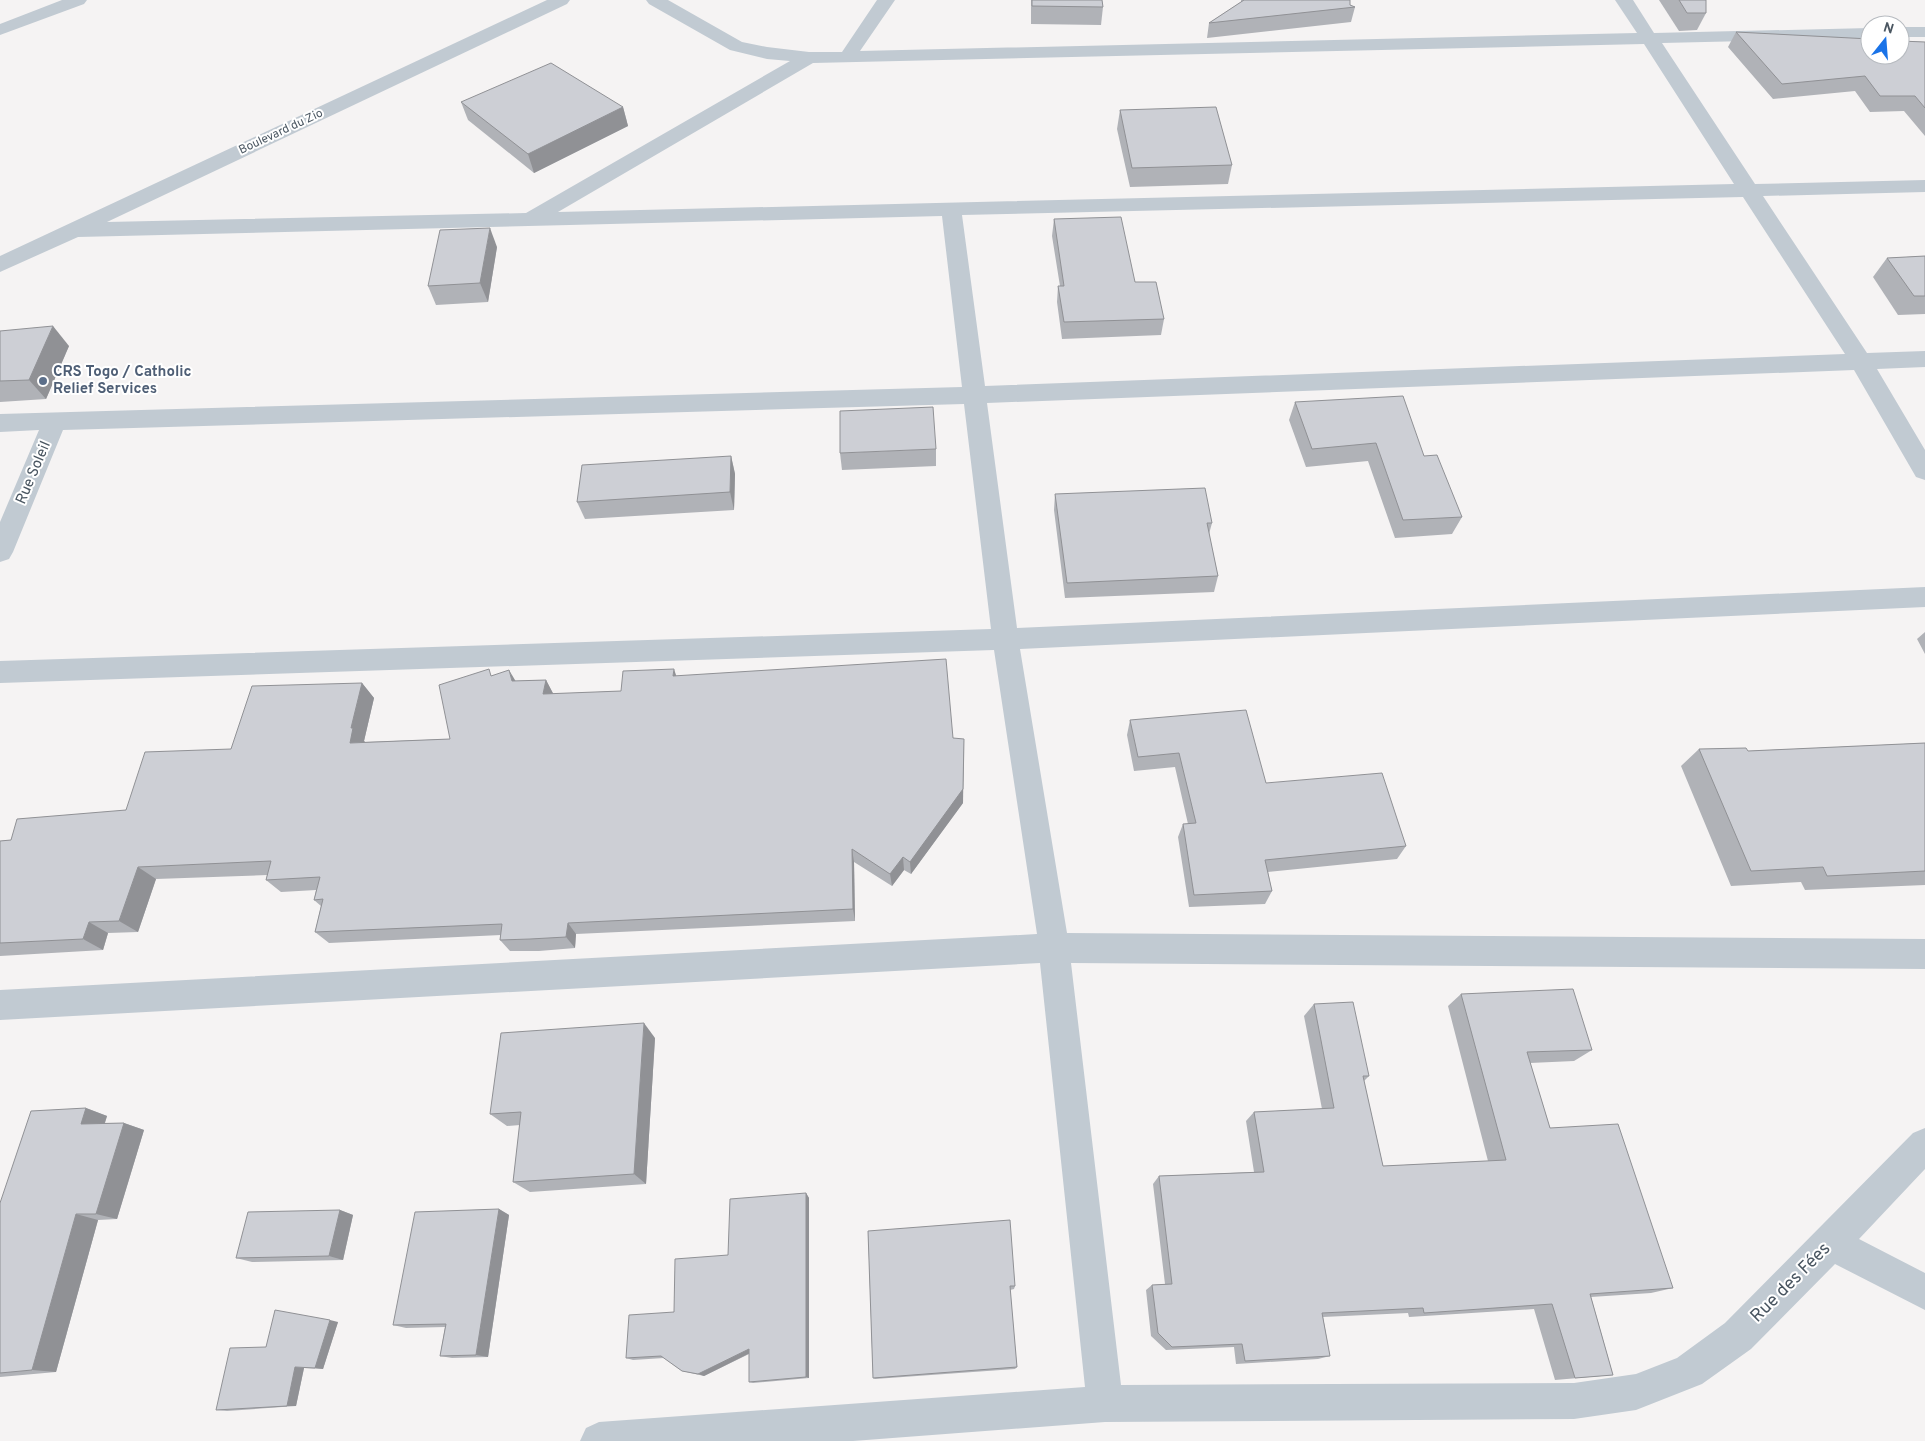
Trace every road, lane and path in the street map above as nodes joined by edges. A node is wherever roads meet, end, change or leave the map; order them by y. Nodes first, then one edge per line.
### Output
1 (78, 0) edge
2 (561, 0) edge
3 (655, 0) edge
4 (886, 0) edge
5 (1624, 0) edge
6 (0, 30) edge
7 (1910, 32) edge
8 (1925, 32) edge
9 (1860, 33) edge
10 (1648, 37) junction
11 (848, 56) junction
12 (809, 58) junction
13 (1925, 186) edge
14 (1750, 190) junction
15 (951, 209) junction
16 (531, 219) junction
17 (74, 230) junction
18 (0, 265) edge
19 (1925, 359) edge
20 (1860, 360) junction
21 (974, 395) junction
22 (56, 421) junction
23 (0, 423) edge
24 (1925, 471) edge
25 (0, 552) edge
26 (1925, 597) edge
27 (1005, 639) junction
28 (0, 672) edge
29 (1054, 948) junction
30 (1925, 954) edge
31 (0, 1005) edge
32 (1925, 1145) edge
33 (1831, 1243) junction
34 (1925, 1292) edge
35 (1105, 1404) junction
36 (599, 1441) edge

1 - 6 street
2 - 17 street, Boulevard du Zio
3 - 12 street
4 - 11 street
5 - 10 street
7 - 8 street
9 - 10 street
10 - 11 street
10 - 14 street
11 - 12 street
12 - 16 street
13 - 14 street
14 - 15 street
14 - 20 street
15 - 16 street
15 - 21 street
16 - 17 street
17 - 18 street, Boulevard du Zio
19 - 20 street
20 - 21 street
20 - 24 street
21 - 22 street
21 - 27 street
22 - 23 street
22 - 25 street, Rue Soleil
26 - 27 street
27 - 28 street
27 - 29 street
29 - 30 street
29 - 31 street
29 - 35 street
32 - 33 street, Rue des Fées
33 - 34 street
33 - 35 street, Rue des Fées
35 - 36 street, Rue des Fées

